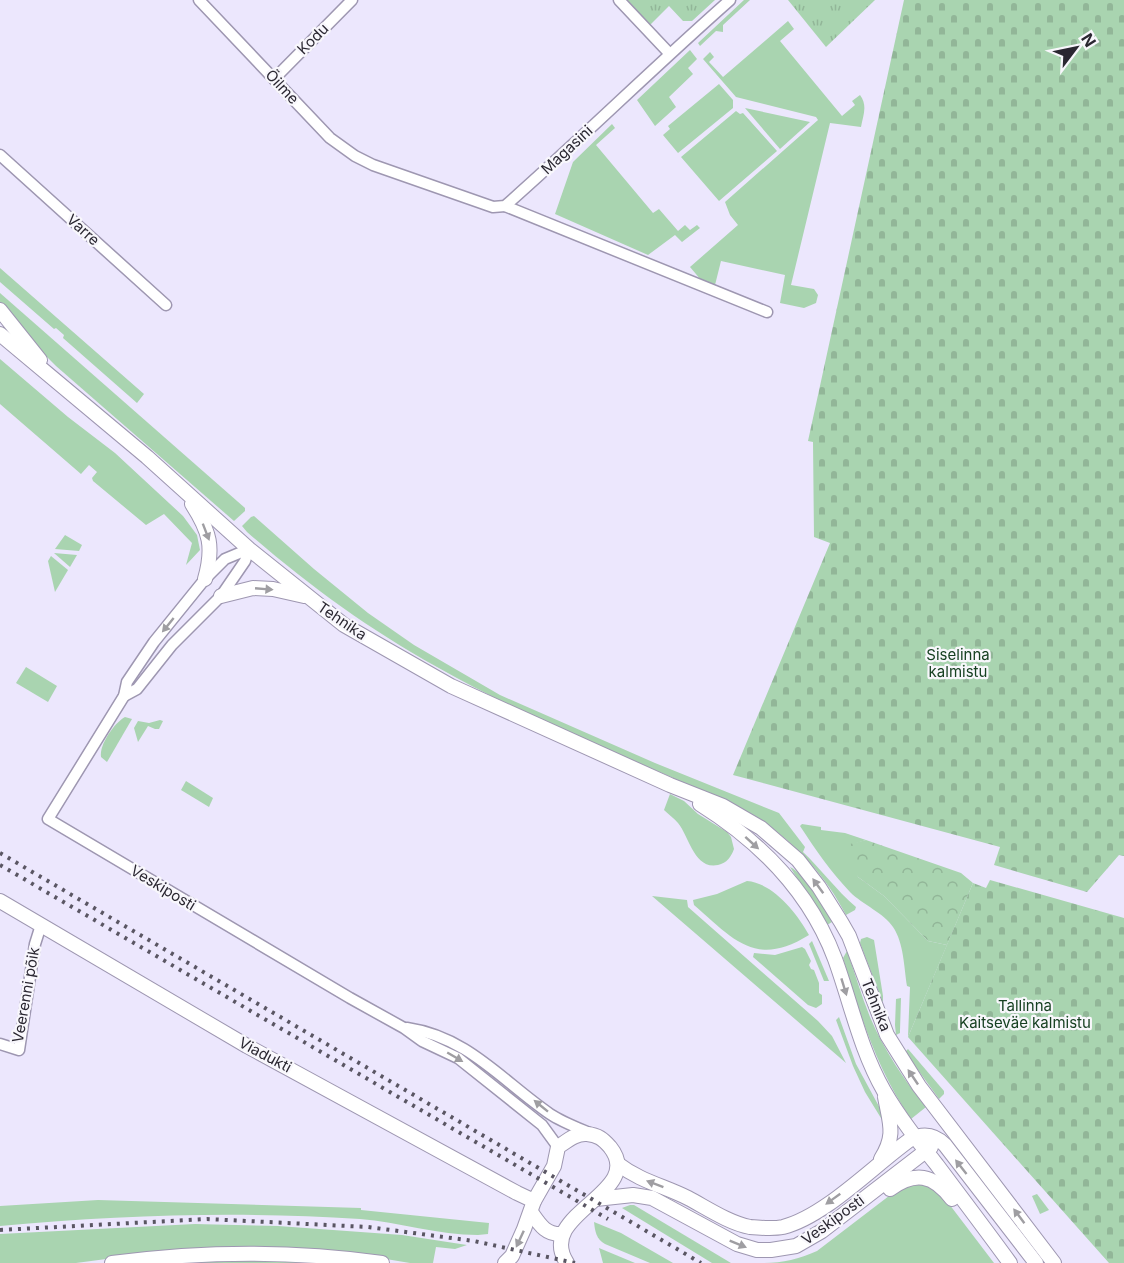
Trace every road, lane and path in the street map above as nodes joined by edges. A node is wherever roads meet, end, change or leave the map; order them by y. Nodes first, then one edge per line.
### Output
1 (199, 0) edge
2 (352, 0) edge
3 (619, 0) edge
4 (730, 0) edge
5 (669, 53) junction
6 (274, 79) junction
7 (0, 155) edge
8 (505, 206) junction
9 (166, 305) dead end
10 (0, 310) edge
11 (767, 312) dead end
12 (0, 334) edge
13 (61, 384) junction
14 (182, 490) junction
15 (249, 549) junction
16 (205, 579) junction
17 (221, 596) junction
18 (308, 597) junction
19 (124, 696) junction
20 (670, 785) junction
21 (0, 901) edge
22 (41, 925) junction
23 (404, 1028) junction
24 (0, 1044) edge
25 (883, 1089) junction
26 (943, 1116) junction
27 (592, 1134) junction
28 (915, 1137) junction
29 (938, 1138) junction
30 (558, 1147) junction
31 (926, 1151) junction
32 (879, 1163) junction
33 (618, 1164) junction
34 (871, 1193) junction
35 (596, 1199) junction
36 (532, 1207) junction
37 (979, 1220) junction
38 (562, 1234) junction
39 (112, 1263) edge
40 (382, 1263) edge
41 (505, 1263) edge
42 (567, 1263) edge
43 (1010, 1263) edge
44 (1036, 1263) edge
45 (1054, 1263) edge

1 - 6 street, Õilme
2 - 6 street, Kodu
3 - 5 street
4 - 5 street, Magasini
5 - 8 street, Magasini
6 - 8 street, Õilme
7 - 9 street, Varre
8 - 11 street
10 - 13 main road, Tehnika
12 - 13 main road, Tehnika
13 - 14 main road, Tehnika
14 - 15 main road, Tehnika
14 -> 16 main road
15 - 16 street, Veskiposti
15 - 17 street, Veskiposti
15 - 18 main road, Tehnika
16 -> 19 street, Veskiposti
17 -> 18 main road
17 - 19 street, Veskiposti
18 - 20 main road, Tehnika
19 - 23 street, Veskiposti
20 -> 25 main road, Tehnika
26 -> 20 main road, Tehnika
21 - 22 main road, Viadukti
22 - 24 street, Veerenni põik
22 - 36 main road, Viadukti
27 -> 23 street, Veskiposti
23 -> 30 street, Veskiposti
25 - 28 main road, Tehnika
25 - 32 main road
26 - 29 main road
45 -> 26 main road, Tehnika
27 - 30 main road
27 - 33 main road
28 - 29 main road
28 - 31 main road, Tehnika
28 - 32 main road, Veskiposti
29 - 31 main road, Veskiposti
44 -> 29 main road
30 - 36 main road
31 - 34 main road, Veskiposti
31 - 37 main road, Tehnika
32 -> 33 main road, Veskiposti
33 - 35 main road
35 -> 34 main road, Veskiposti
34 - 37 main road
35 - 38 main road
36 - 38 main road
36 -> 41 main road
37 - 43 main road, Tehnika
38 - 42 main road
39 - 40 main road

